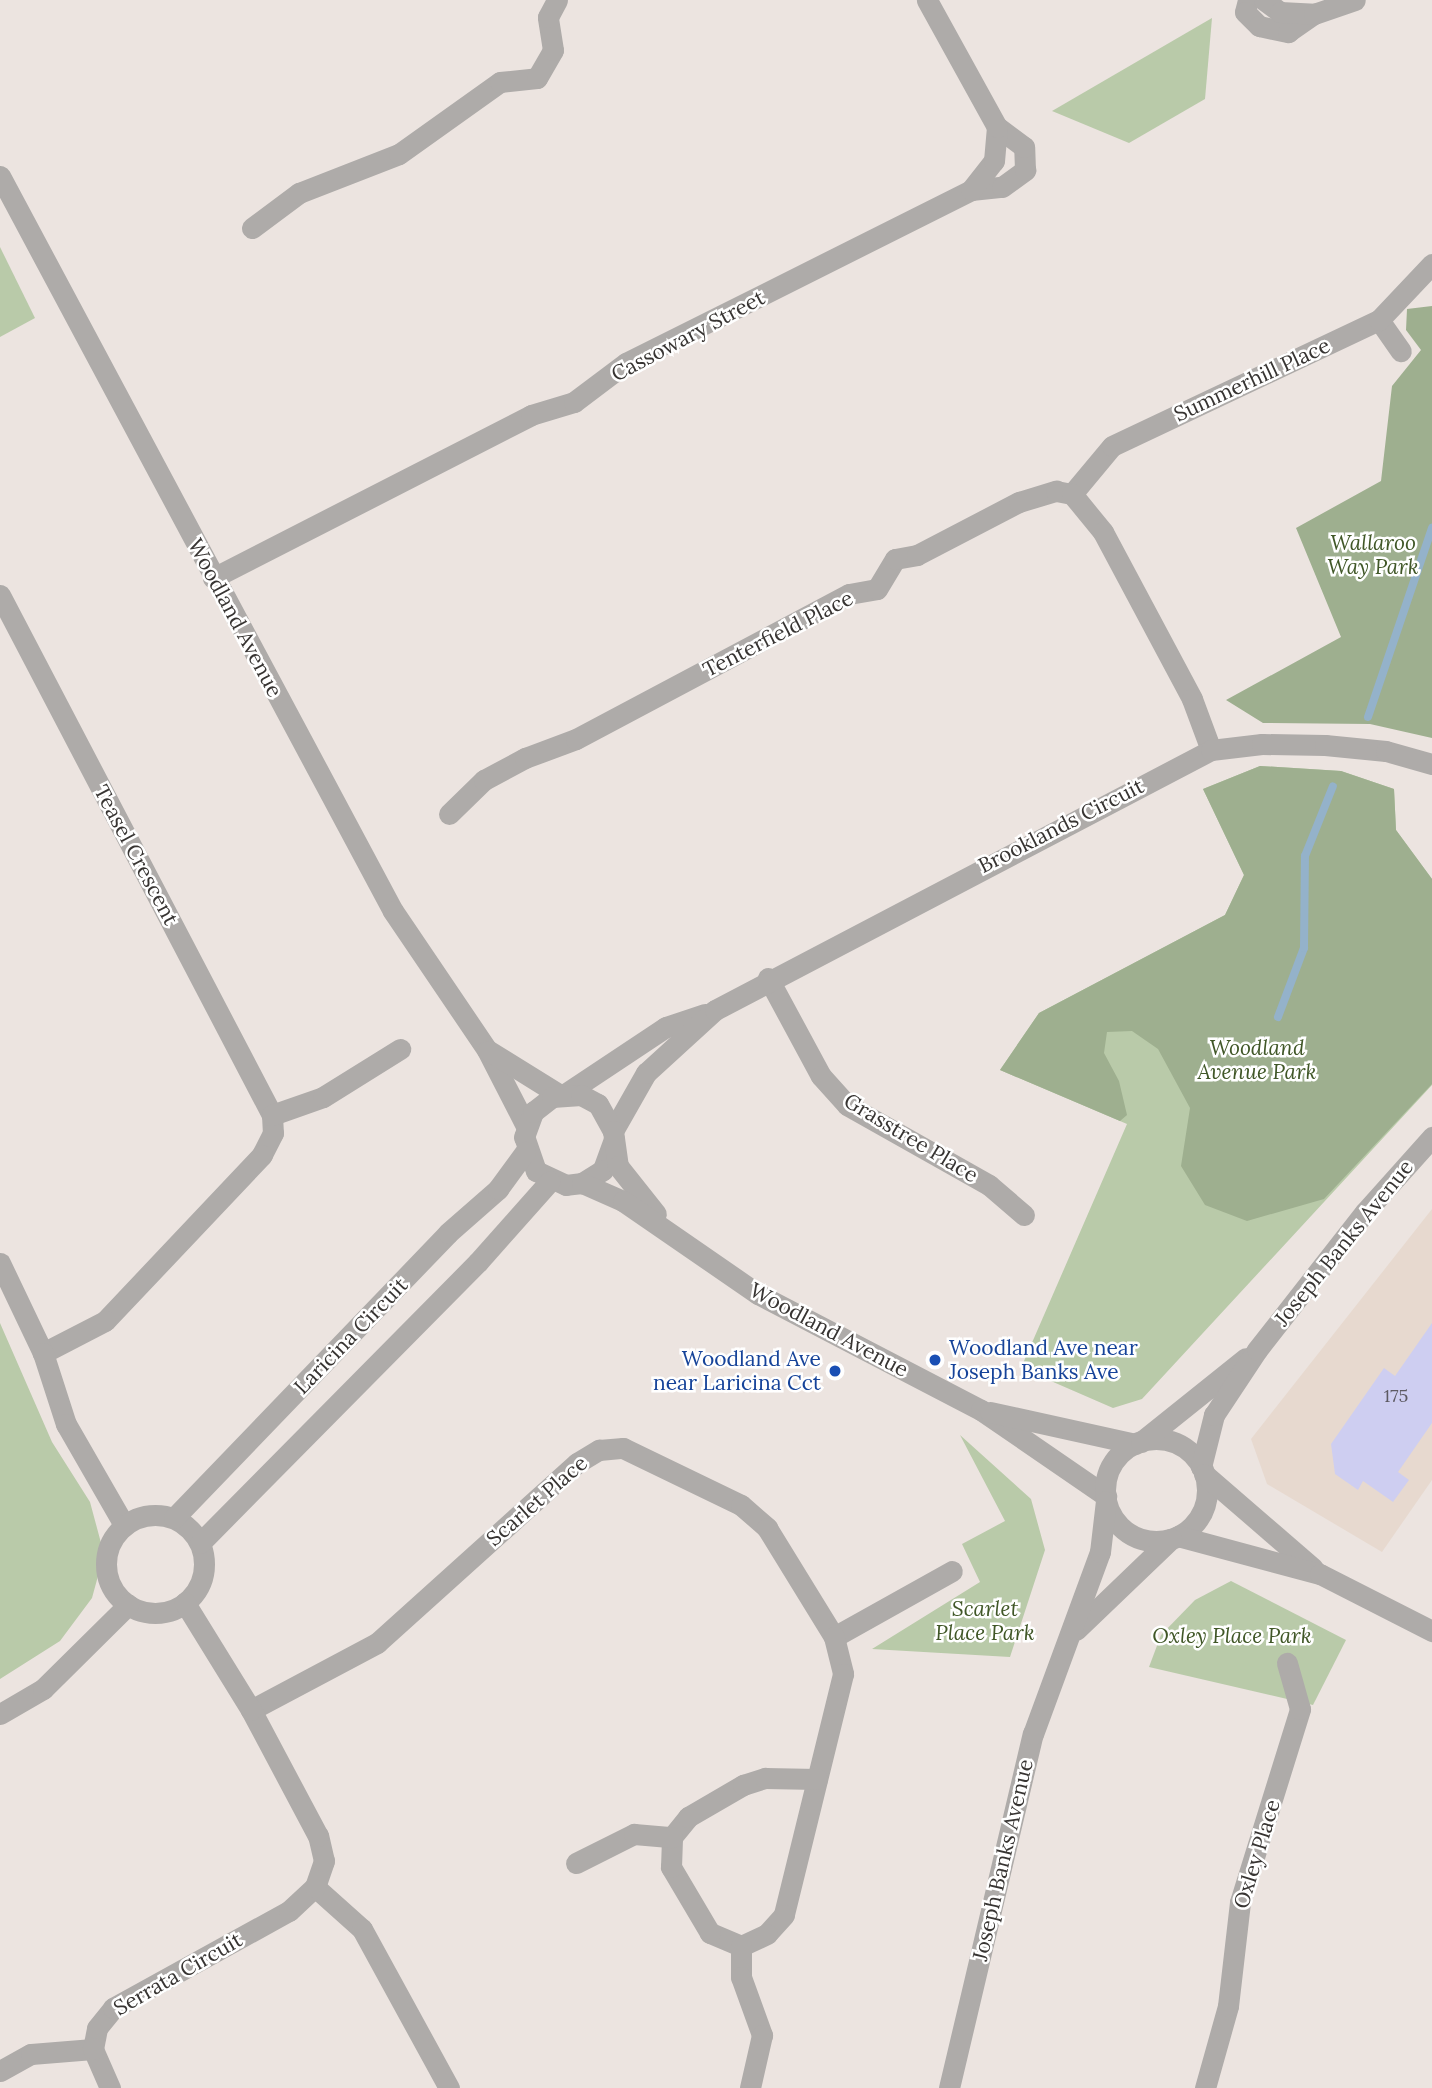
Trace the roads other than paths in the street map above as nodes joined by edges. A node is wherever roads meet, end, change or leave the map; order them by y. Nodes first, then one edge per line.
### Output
1 (557, 0) edge
2 (926, 0) edge
3 (1248, 0) edge
4 (1264, 0) edge
5 (1355, 0) edge
6 (1314, 14) junction
7 (997, 127) junction
8 (0, 176) edge
9 (971, 190) junction
10 (252, 229) dead end
11 (1432, 264) edge
12 (1379, 320) junction
13 (1401, 351) dead end
14 (1072, 494) junction
15 (213, 578) junction
16 (0, 595) edge
17 (1211, 750) junction
18 (1432, 764) edge
19 (449, 814) dead end
20 (768, 978) junction
21 (715, 1010) junction
22 (400, 1049) dead end
23 (487, 1050) junction
24 (563, 1095) junction
25 (272, 1115) junction
26 (526, 1126) junction
27 (614, 1135) junction
28 (1432, 1137) edge
29 (526, 1152) junction
30 (550, 1181) junction
31 (582, 1183) junction
32 (1024, 1215) dead end
33 (682, 1243) junction
34 (0, 1263) edge
35 (1257, 1350) junction
36 (43, 1353) junction
37 (981, 1410) junction
38 (1139, 1443) junction
39 (1203, 1470) junction
40 (1106, 1499) junction
41 (174, 1518) junction
42 (124, 1525) junction
43 (1174, 1537) junction
44 (200, 1543) junction
45 (952, 1571) dead end
46 (1320, 1574) junction
47 (185, 1603) junction
48 (128, 1605) junction
49 (1432, 1631) edge
50 (834, 1637) junction
51 (1070, 1637) junction
52 (1287, 1663) dead end
53 (251, 1710) junction
54 (0, 1714) edge
55 (817, 1779) junction
56 (672, 1837) junction
57 (576, 1863) dead end
58 (315, 1887) junction
59 (741, 1946) junction
60 (93, 2049) junction
61 (0, 2071) edge
62 (110, 2088) edge
63 (449, 2088) edge
64 (750, 2088) edge
65 (949, 2088) edge
66 (1205, 2088) edge

1 - 10 street
2 - 7 street
3 - 6 street
4 - 6 street
5 - 6 street
7 - 9 street, Cassowary Street
7 - 9 street
8 - 15 street, Woodland Avenue
9 - 15 street, Cassowary Street
11 - 12 street, Summerhill Place
12 - 13 street
12 - 14 street, Summerhill Place
14 - 17 street
14 - 19 street, Tenterfield Place
15 - 23 street, Woodland Avenue
16 - 25 street, Teasel Crescent
17 - 18 street, Brooklands Circuit
17 - 20 street, Brooklands Circuit
20 - 21 street, Brooklands Circuit
20 - 32 street, Grasstree Place
21 - 24 street, Brooklands Circuit
21 - 27 street, Brooklands Circuit
22 - 25 street
23 - 24 street, Woodland Avenue
23 - 26 street, Woodland Avenue
24 - 26 street
24 - 27 street, Woodland Avenue
25 - 36 street
26 - 29 street, Woodland Avenue
27 - 31 street
27 - 33 street, Woodland Avenue
28 - 35 street, Joseph Banks Avenue
29 - 30 street
29 - 41 street, Laricina Circuit
30 - 31 street, Woodland Avenue
30 - 44 street, Laricina Circuit
31 - 33 street, Woodland Avenue
33 - 37 street, Woodland Avenue
34 - 36 street
35 - 38 street, Joseph Banks Avenue
35 - 39 street, Joseph Banks Avenue
36 - 42 street
37 - 38 street, Woodland Avenue
37 - 40 street, Woodland Avenue
38 - 39 street
38 - 40 street
39 - 43 street
39 - 46 street
40 - 43 street
40 - 51 street, Joseph Banks Avenue
41 - 42 street
41 - 44 street
42 - 48 street
43 - 46 street
43 - 51 street, Joseph Banks Avenue
44 - 47 street
45 - 50 street
46 - 49 street
47 - 48 street
47 - 53 street
48 - 54 street
50 - 53 street, Scarlet Place
50 - 55 street, Scarlet Place
51 - 65 street, Joseph Banks Avenue
52 - 66 street, Oxley Place
53 - 58 street
55 - 56 street
55 - 59 street, Scarlet Place
56 - 57 street
56 - 59 street
58 - 60 street, Serrata Circuit
58 - 63 street
59 - 64 street
60 - 61 street
60 - 62 street

